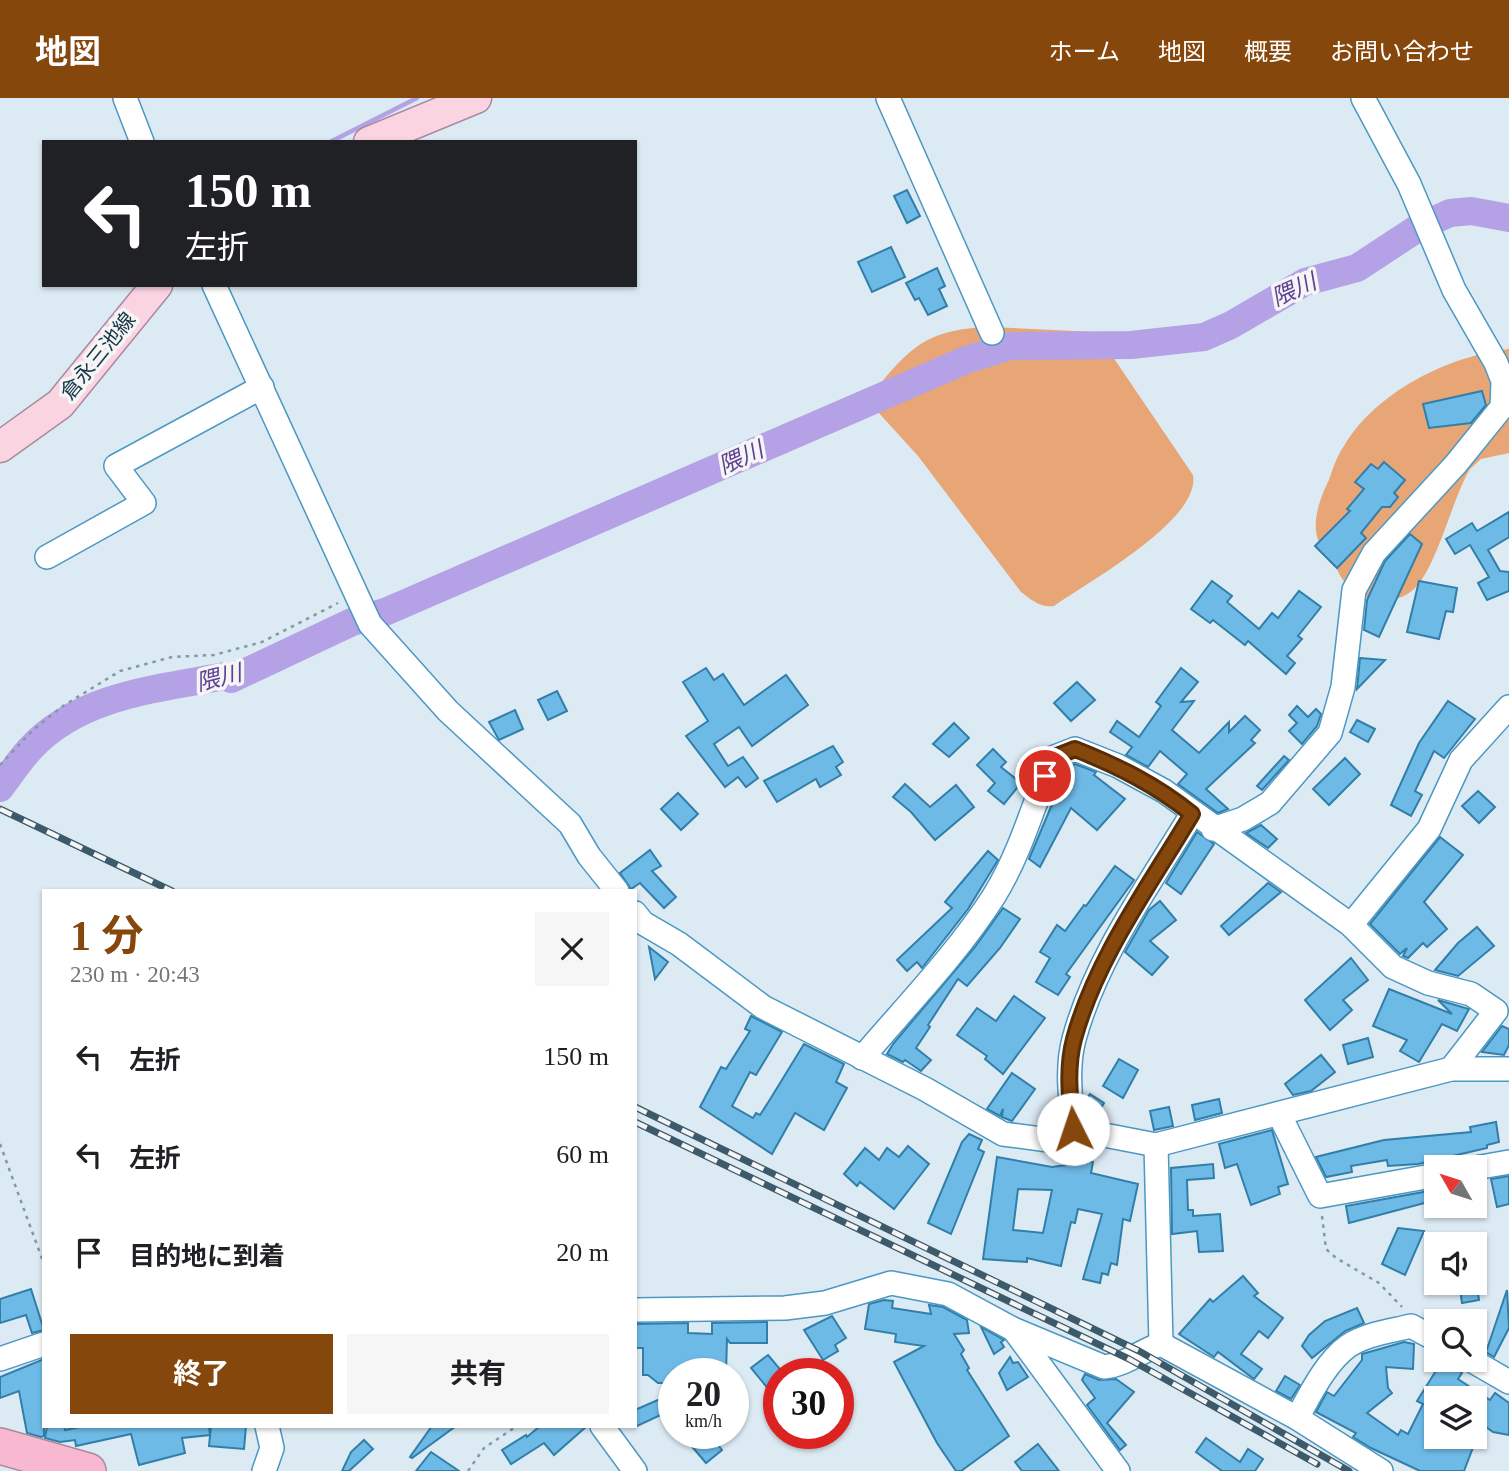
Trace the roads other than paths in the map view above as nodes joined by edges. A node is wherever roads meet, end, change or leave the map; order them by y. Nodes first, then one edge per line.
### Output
1 (125, 98) edge
2 (477, 98) edge
3 (888, 98) edge
4 (1363, 98) edge
5 (141, 140) edge
6 (374, 140) edge
7 (155, 287) edge
8 (215, 287) edge
9 (992, 333) dead end
10 (262, 387) junction
11 (0, 447) edge
12 (47, 557) dead end
13 (1509, 707) edge
14 (1192, 814) junction
15 (1213, 829) junction
16 (615, 889) edge
17 (637, 916) edge
18 (1350, 925) junction
19 (862, 1058) junction
20 (1451, 1069) junction
21 (1509, 1069) edge
22 (1279, 1114) junction
23 (1073, 1129) junction
24 (1156, 1145) junction
25 (1509, 1162) edge
26 (1488, 1166) edge
27 (1424, 1177) edge
28 (637, 1310) edge
29 (1013, 1329) junction
30 (1424, 1333) edge
31 (1161, 1344) junction
32 (42, 1345) edge
33 (0, 1359) edge
34 (1487, 1368) edge
35 (1507, 1377) edge
36 (1297, 1418) junction
37 (267, 1428) edge
38 (603, 1428) edge
39 (0, 1446) edge
40 (88, 1471) edge
41 (264, 1471) edge
42 (635, 1471) edge
43 (1118, 1471) edge
44 (1381, 1471) edge

1 - 5 street
2 - 6 main road
3 - 9 street
4 - 15 street
7 - 11 main road, 倉永三池線
8 - 10 street
10 - 12 street
10 - 16 street
13 - 18 street
14 - 15 street
14 - 19 street
14 - 23 street
15 - 18 street
17 - 19 street
18 - 20 street
19 - 23 street
20 - 21 street
20 - 22 street
22 - 24 street
22 - 27 street
23 - 24 street
24 - 31 street
25 - 26 street
28 - 29 street
29 - 31 street
29 - 43 street
30 - 36 street
31 - 36 street
32 - 33 street
34 - 35 street
36 - 44 street
37 - 41 street
38 - 42 street
39 - 40 highway

